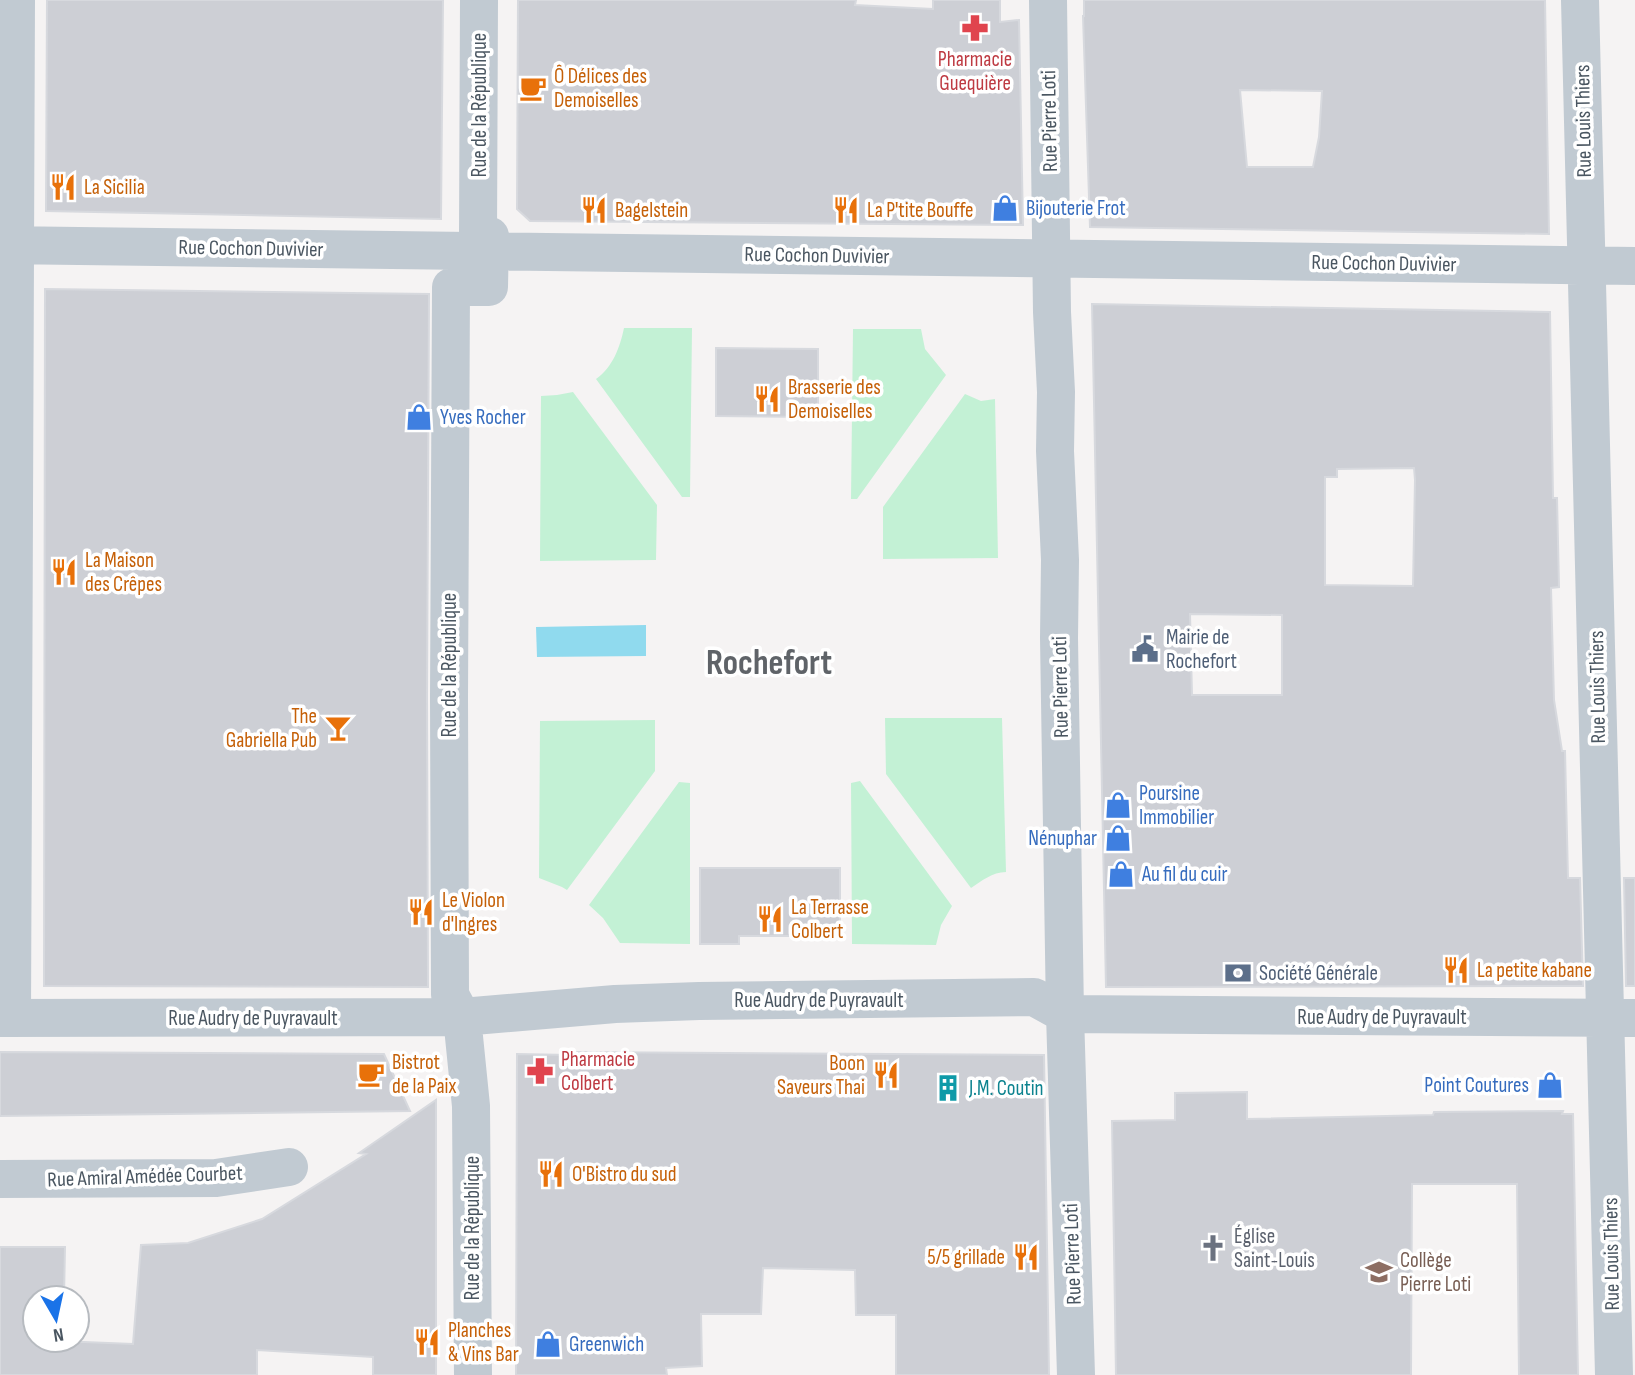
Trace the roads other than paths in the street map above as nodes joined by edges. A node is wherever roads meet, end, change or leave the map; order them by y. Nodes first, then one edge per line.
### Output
1 (16, 0) edge
2 (479, 0) edge
3 (1048, 0) edge
4 (1580, 0) edge
5 (7, 245) edge
6 (490, 251) junction
7 (1052, 258) junction
8 (1587, 265) junction
9 (1635, 266) edge
10 (1065, 1014) junction
11 (462, 1017) junction
12 (6, 1018) edge
13 (1620, 1018) edge
14 (289, 1167) dead end
15 (0, 1179) edge
16 (473, 1375) edge
17 (1076, 1375) edge
18 (1614, 1375) edge

1 - 5 street
2 - 6 street, Rue de la République
3 - 7 street, Rue Pierre Loti
4 - 8 street, Rue Louis Thiers
5 - 6 street, Rue Cochon Duvivier
5 - 12 street
6 - 7 street, Rue Cochon Duvivier
6 - 11 street, Rue de la République
7 - 8 street, Rue Cochon Duvivier
7 - 10 street, Rue Pierre Loti
8 - 9 street, Rue Cochon Duvivier
8 - 13 street, Rue Louis Thiers
10 - 11 street, Rue Audry de Puyravault
10 - 13 street, Rue Audry de Puyravault
10 - 17 street, Rue Pierre Loti
11 - 12 street, Rue Audry de Puyravault
11 - 16 street, Rue de la République
13 - 18 street, Rue Louis Thiers
14 - 15 street, Rue Amiral Amédée Courbet

